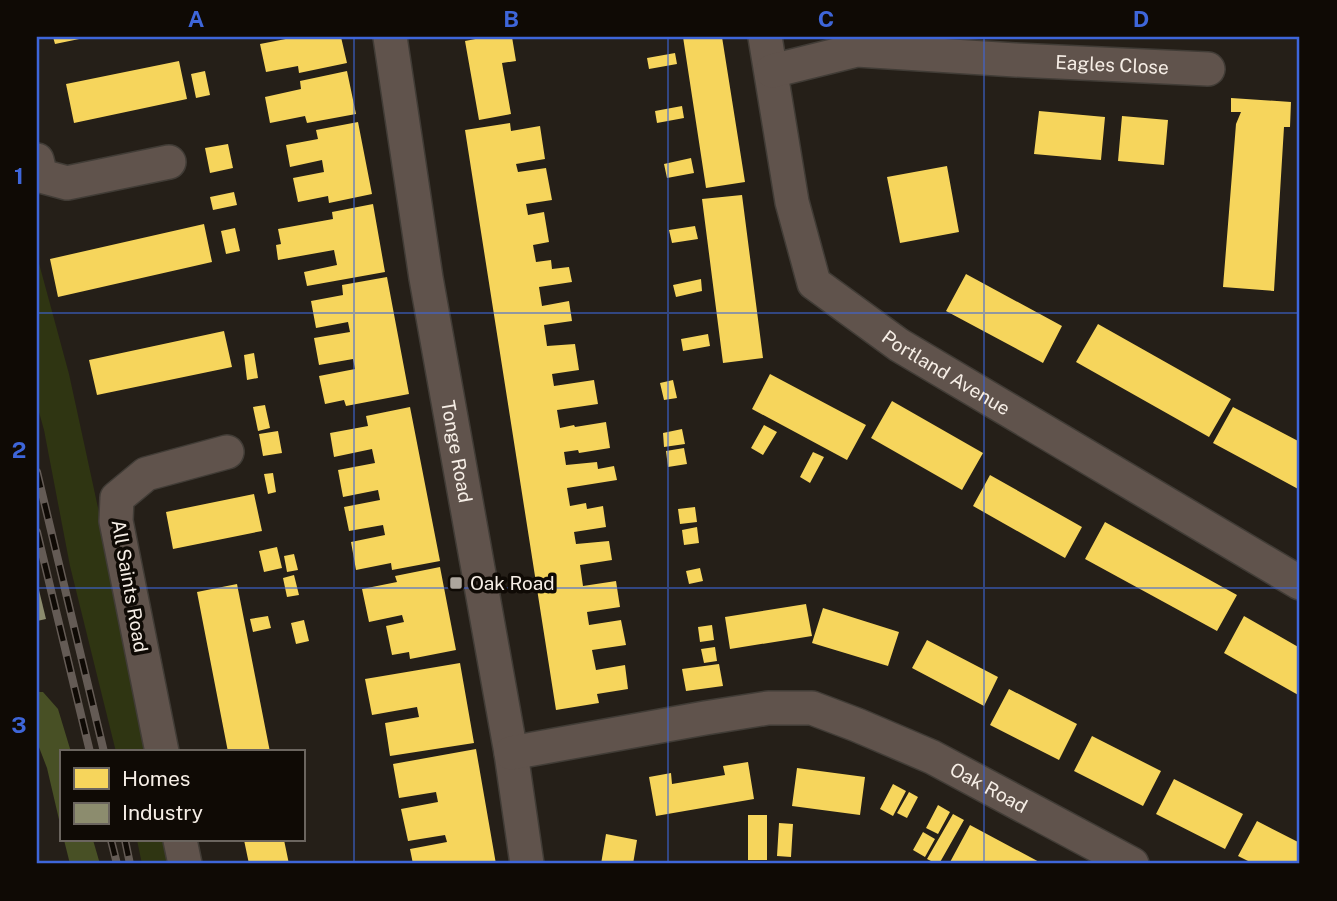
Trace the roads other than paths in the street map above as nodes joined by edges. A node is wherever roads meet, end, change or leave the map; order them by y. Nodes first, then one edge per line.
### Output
1 (390, 37) edge
2 (765, 37) edge
3 (1015, 48) edge
4 (1208, 69) dead end
5 (772, 71) junction
6 (37, 160) edge
7 (169, 162) dead end
8 (228, 453) dead end
9 (1300, 583) edge
10 (162, 750) edge
11 (511, 753) junction
12 (180, 842) edge
13 (185, 864) edge
14 (527, 864) edge
15 (1132, 864) edge

1 - 11 street, Tonge Road
2 - 5 street, Portland Avenue
3 - 4 street, Eagles Close
3 - 5 street, Eagles Close
5 - 9 street, Portland Avenue
6 - 7 street
8 - 10 street, All Saints Road
11 - 14 street, Tonge Road
11 - 15 street, Oak Road
12 - 13 street

